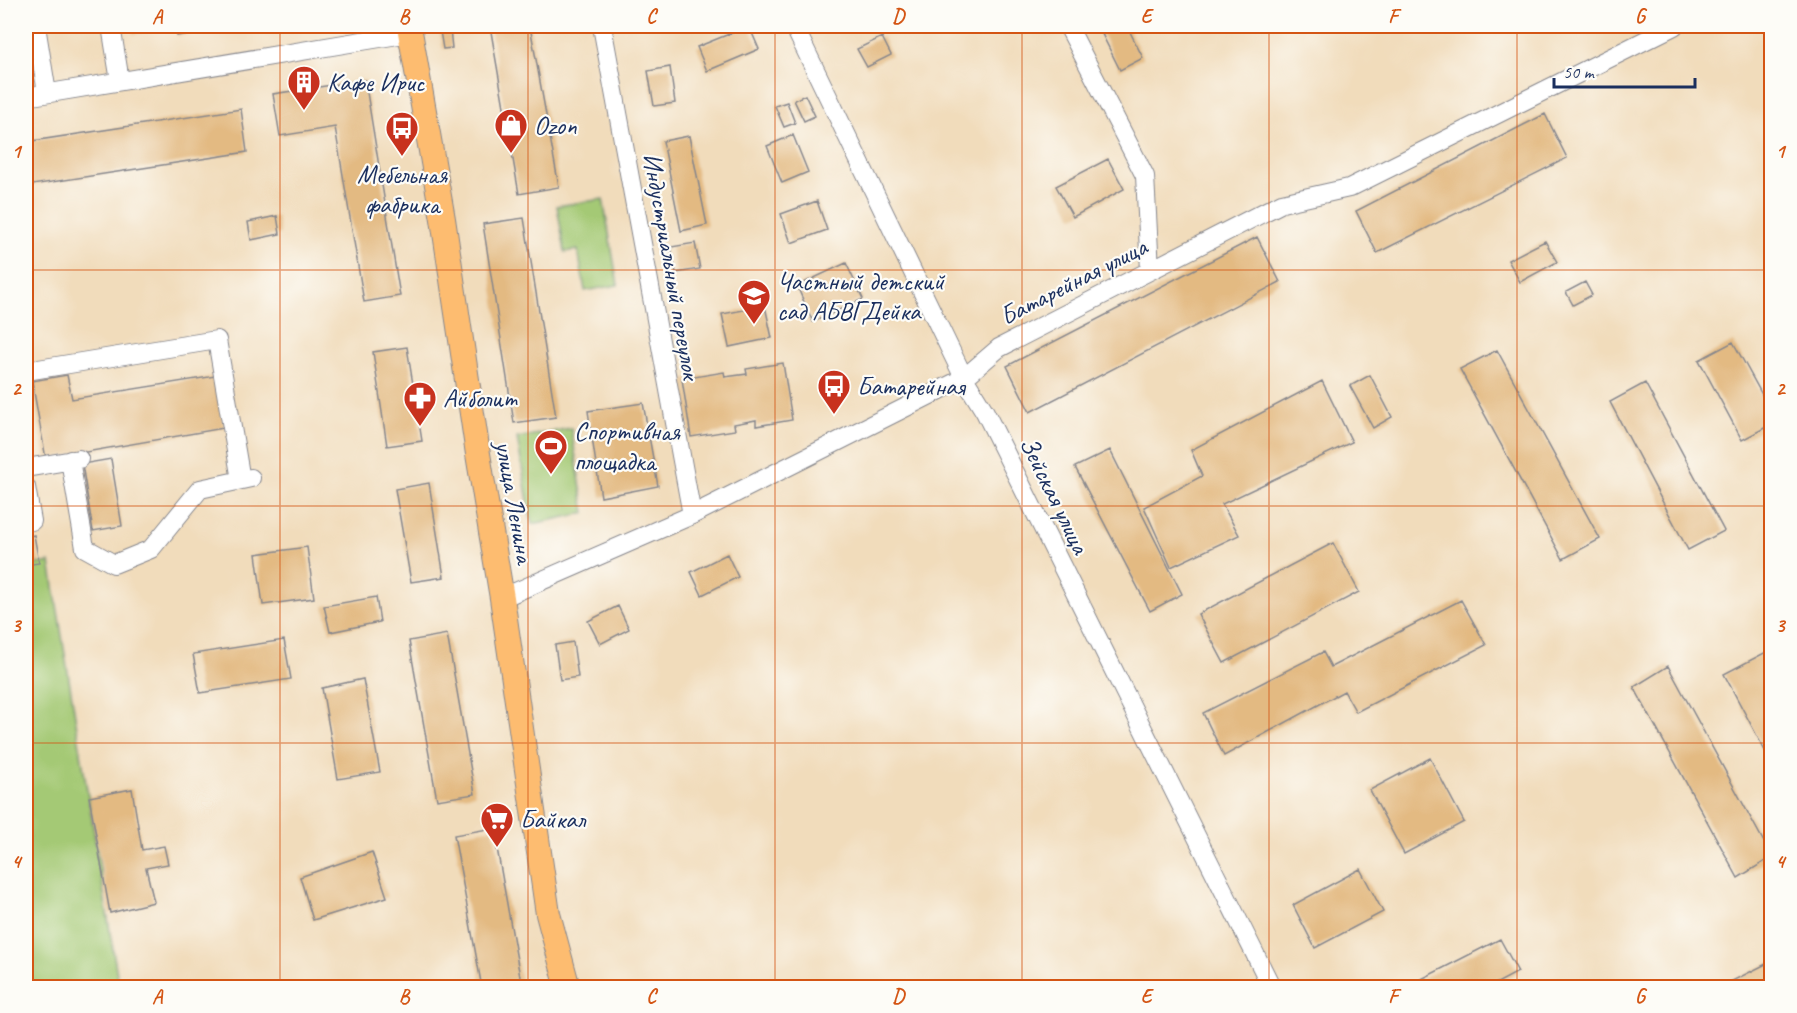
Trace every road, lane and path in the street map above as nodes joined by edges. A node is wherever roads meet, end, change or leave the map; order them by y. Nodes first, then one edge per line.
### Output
1 (36, 26) edge
2 (111, 26) edge
3 (602, 26) edge
4 (794, 26) edge
5 (1068, 26) edge
6 (1674, 26) edge
7 (409, 29) edge
8 (120, 81) junction
9 (47, 93) junction
10 (26, 97) edge
11 (1150, 270) junction
12 (26, 370) edge
13 (964, 378) junction
14 (26, 468) edge
15 (26, 487) edge
16 (692, 515) junction
17 (28, 521) edge
18 (502, 598) junction
19 (568, 987) edge
20 (1272, 987) edge

1 - 9 street
2 - 8 street
3 - 16 street, Индустриальный переулок
4 - 13 street, Зейская улица
5 - 11 street
6 - 11 street, Батарейная улица
7 - 8 street
7 - 18 main road, улица Ленина
8 - 9 street
9 - 10 street
11 - 13 street, Батарейная улица
12 - 14 street
13 - 16 street, Батарейная улица
13 - 20 street, Зейская улица
15 - 17 street
16 - 18 street, Батарейная улица
18 - 19 main road, улица Ленина

